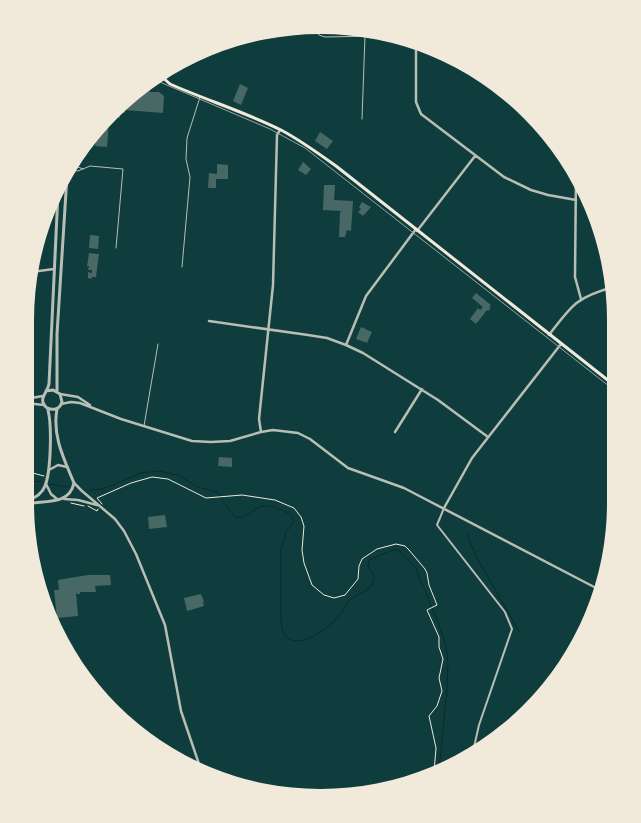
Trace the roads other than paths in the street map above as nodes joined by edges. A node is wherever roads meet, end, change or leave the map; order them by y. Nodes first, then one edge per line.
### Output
1 (320, 34) edge
2 (358, 36) edge
3 (365, 37) edge
4 (416, 50) edge
5 (165, 80) edge
6 (200, 96) junction
7 (362, 119) dead end
8 (280, 130) junction
9 (475, 156) junction
10 (78, 168) edge
11 (84, 169) junction
12 (78, 171) joint
13 (74, 174) edge
14 (67, 187) edge
15 (576, 190) edge
16 (576, 200) junction
17 (57, 208) edge
18 (417, 230) junction
19 (116, 248) dead end
20 (182, 267) dead end
21 (55, 269) junction
22 (38, 271) edge
23 (606, 290) edge
24 (581, 299) junction
25 (209, 321) dead end
26 (269, 330) junction
27 (549, 335) junction
28 (158, 344) dead end
29 (561, 344) junction
30 (346, 345) junction
31 (607, 380) edge
32 (422, 389) junction
33 (46, 391) junction
34 (59, 393) junction
35 (43, 396) junction
36 (34, 398) edge
37 (34, 404) edge
38 (61, 404) junction
39 (44, 405) junction
40 (58, 408) junction
41 (93, 408) junction
42 (48, 409) junction
43 (144, 426) junction
44 (261, 432) junction
45 (395, 432) dead end
46 (488, 437) junction
47 (68, 468) junction
48 (48, 470) junction
49 (74, 483) junction
50 (46, 484) junction
51 (34, 498) edge
52 (57, 499) junction
53 (64, 499) junction
54 (34, 502) edge
55 (98, 505) junction
56 (444, 508) junction
57 (594, 586) edge
58 (475, 744) edge
59 (198, 762) edge

1 - 2 lane
3 - 7 lane
4 - 9 street
5 - 6 main road
6 - 8 main road
6 - 20 lane
8 - 18 main road
8 - 26 street
9 - 16 street
9 - 18 street
10 - 11 lane
11 - 12 lane
11 - 19 lane
12 - 13 lane
14 - 34 street
15 - 16 street
16 - 24 street
17 - 21 street
18 - 27 main road
18 - 30 street
21 - 22 street
21 - 33 street
23 - 24 street
24 - 27 street
25 - 26 street
26 - 30 street
26 - 44 street
27 - 29 main road
28 - 43 lane
29 - 31 main road
29 - 46 street
30 - 32 street
32 - 45 street
32 - 46 street
33 - 34 street
33 - 35 street
34 - 38 street
34 - 41 street
35 - 36 street
35 - 39 street
37 - 39 street
38 - 40 street
38 - 41 street
39 - 42 street
40 - 42 street
40 - 47 street
41 - 43 street
42 - 48 street
43 - 44 street
44 - 56 street
46 - 56 street
47 - 48 street
47 - 49 street
48 - 50 street
49 - 53 street
49 - 55 street
50 - 51 street
50 - 52 street
52 - 53 street
52 - 54 street
53 - 55 street
55 - 59 street
56 - 57 street
56 - 58 street

